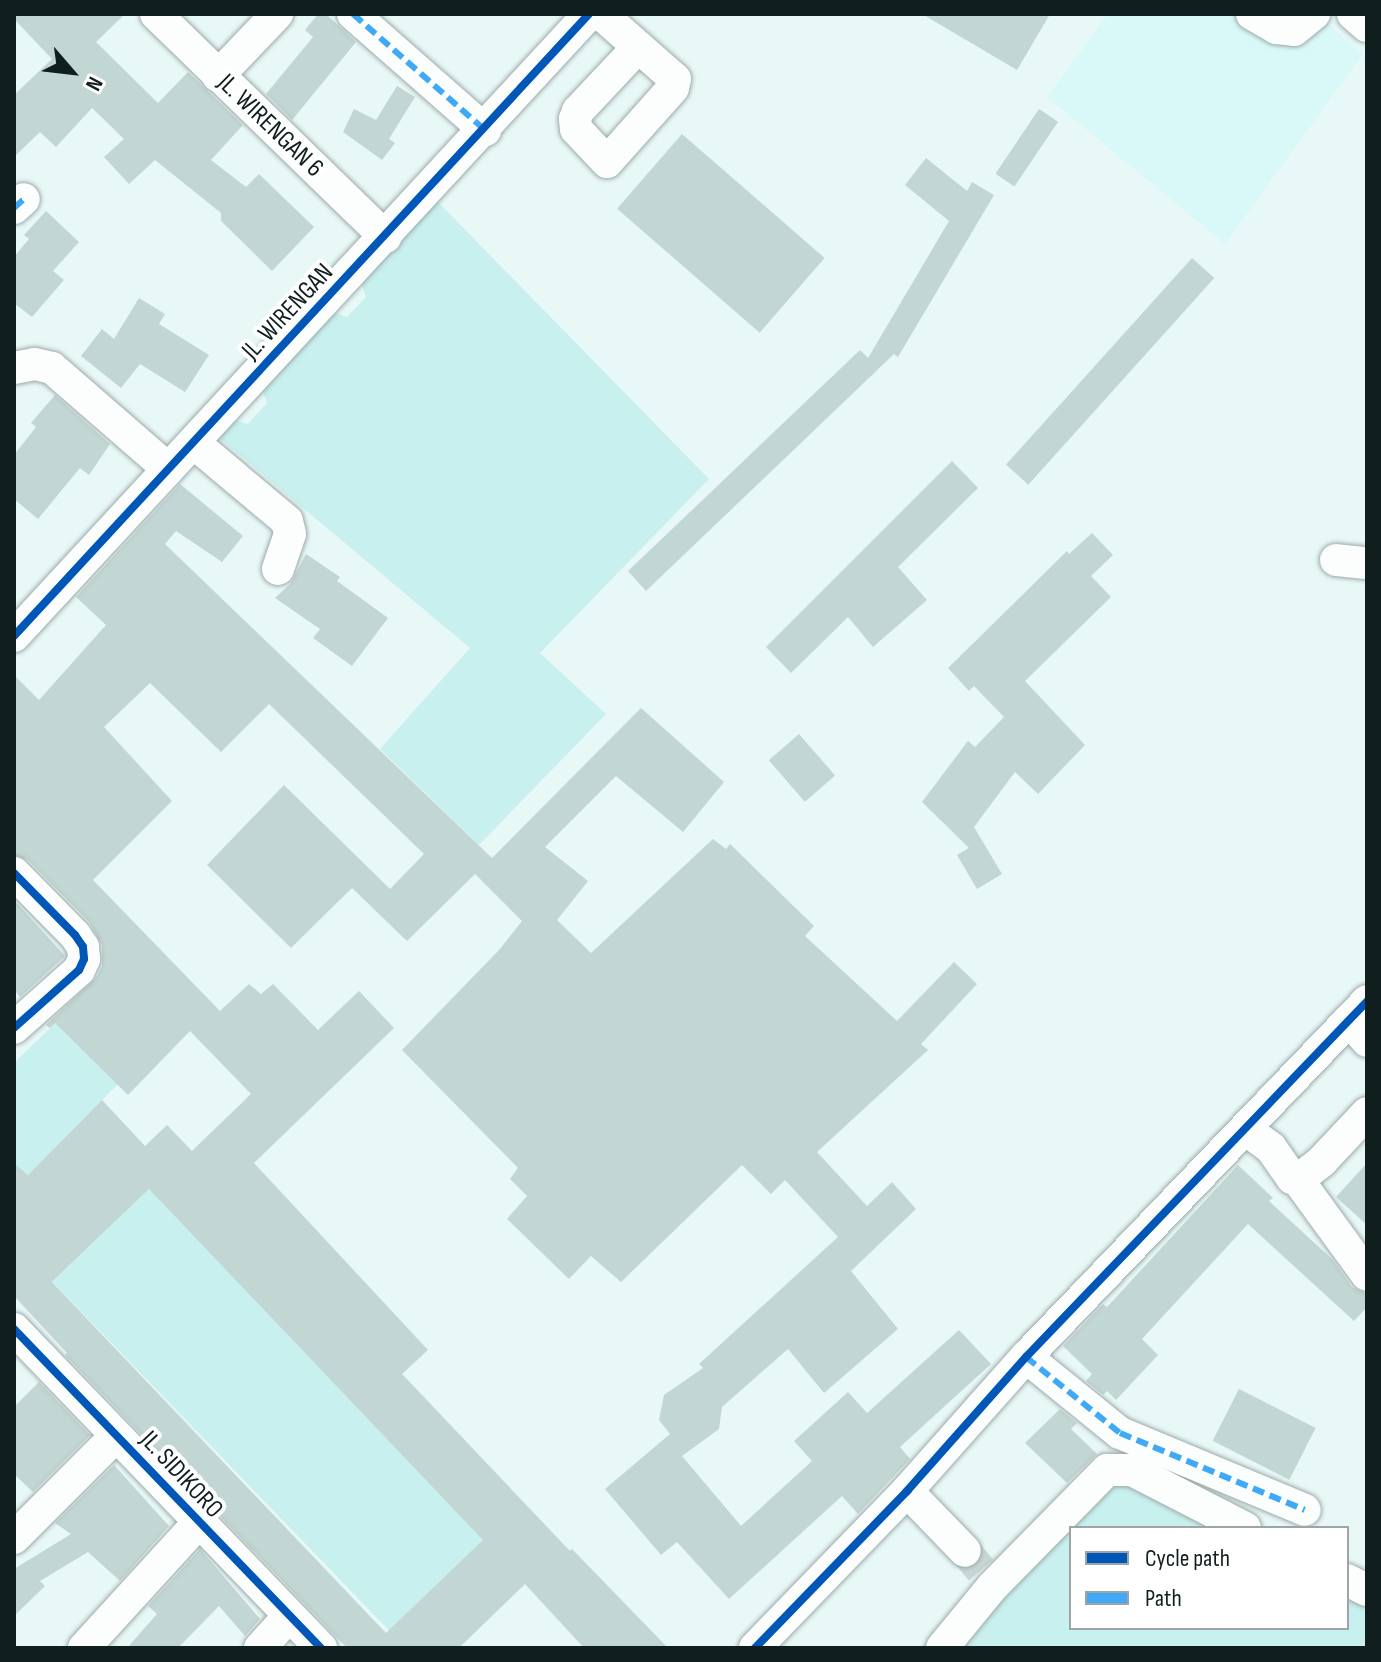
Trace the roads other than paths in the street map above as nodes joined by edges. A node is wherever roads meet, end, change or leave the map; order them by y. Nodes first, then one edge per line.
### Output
1 (156, 14) edge
2 (277, 14) edge
3 (353, 14) edge
4 (589, 14) edge
5 (601, 14) edge
6 (1252, 14) edge
7 (1314, 14) edge
8 (1353, 14) edge
9 (1367, 26) edge
10 (638, 47) dead end
11 (218, 76) junction
12 (485, 130) junction
13 (385, 237) junction
14 (14, 368) edge
15 (194, 443) junction
16 (168, 469) junction
17 (278, 569) dead end
18 (19, 621) edge
19 (14, 873) edge
20 (1361, 1021) edge
21 (14, 1028) edge
22 (1367, 1113) edge
23 (1245, 1129) junction
24 (1298, 1180) junction
25 (1367, 1275) edge
26 (14, 1329) edge
27 (1026, 1357) junction
28 (116, 1436) junction
29 (907, 1491) junction
30 (1305, 1510) dead end
31 (198, 1523) junction
32 (1241, 1526) edge
33 (14, 1538) edge
34 (979, 1569) junction
35 (1349, 1581) edge
36 (1367, 1590) edge
37 (289, 1616) junction
38 (84, 1648) edge
39 (260, 1648) edge
40 (321, 1648) edge
41 (755, 1648) edge
42 (942, 1648) edge

1 - 11 street, JL. WIRENGAN 6
2 - 11 street
3 - 12 street
4 - 12 street, JL. WIRENGAN
5 - 10 street
6 - 7 street
8 - 9 street
11 - 13 street, JL. WIRENGAN 6
12 - 13 street, JL. WIRENGAN
13 - 15 street, JL. WIRENGAN
14 - 16 street
15 - 16 street, JL. WIRENGAN
15 - 17 street
16 - 18 street, JL. WIRENGAN
19 - 21 street
20 - 23 street
22 - 24 street
23 - 24 street
23 - 27 street
24 - 25 street
26 - 28 street, JL. SIDIKORO
27 - 29 street
27 - 30 street
28 - 31 street, JL. SIDIKORO
28 - 33 street
29 - 34 street
29 - 41 street
31 - 37 street, JL. SIDIKORO
31 - 38 street
32 - 34 street
34 - 42 street
35 - 36 street
37 - 39 street
37 - 40 street, JL. SIDIKORO

